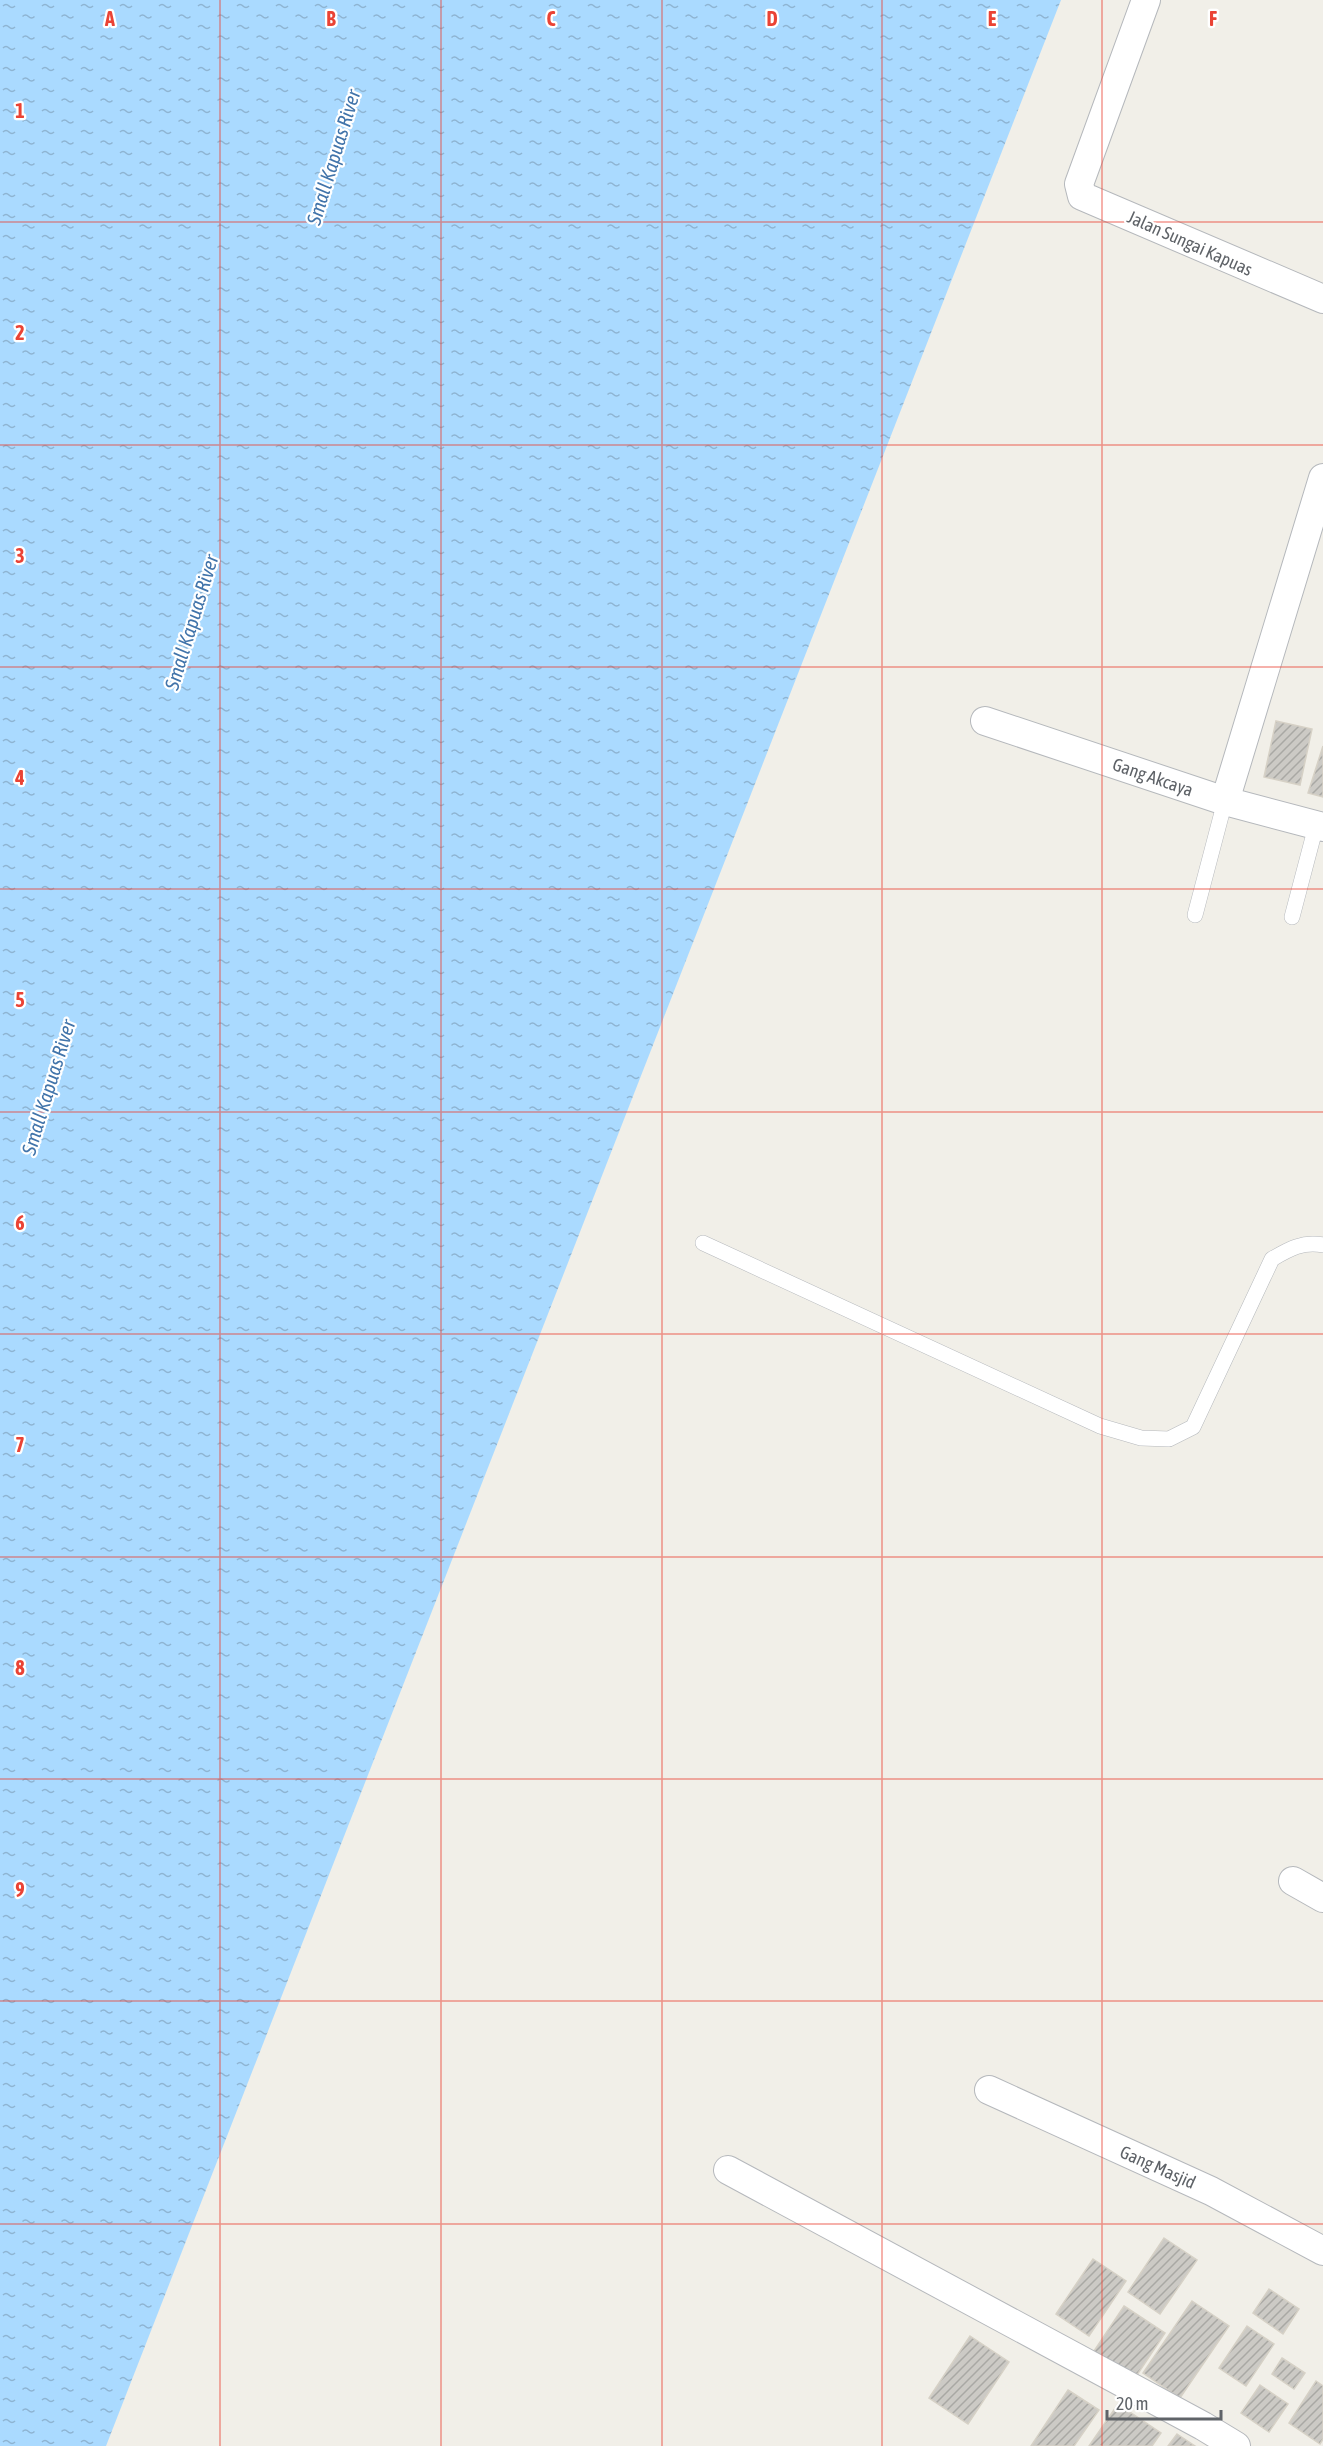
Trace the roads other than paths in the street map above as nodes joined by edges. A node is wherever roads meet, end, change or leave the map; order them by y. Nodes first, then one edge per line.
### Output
1 (1146, 0) edge
2 (1323, 299) edge
3 (1323, 478) edge
4 (985, 721) dead end
5 (1225, 801) junction
6 (1320, 826) edge
7 (1195, 915) dead end
8 (1292, 917) dead end
9 (703, 1243) dead end
10 (1323, 1245) edge
11 (1293, 1881) dead end
12 (1323, 1898) edge
13 (989, 2090) dead end
14 (728, 2170) dead end
15 (1323, 2251) edge
16 (1236, 2446) edge

1 - 2 street, Jalan Sungai Kapuas
3 - 5 street
4 - 5 street, Gang Akcaya
5 - 6 street, Gang Akcaya
5 - 7 lane
6 - 8 lane
9 - 10 lane
11 - 12 street
13 - 15 street, Gang Masjid
14 - 16 street

